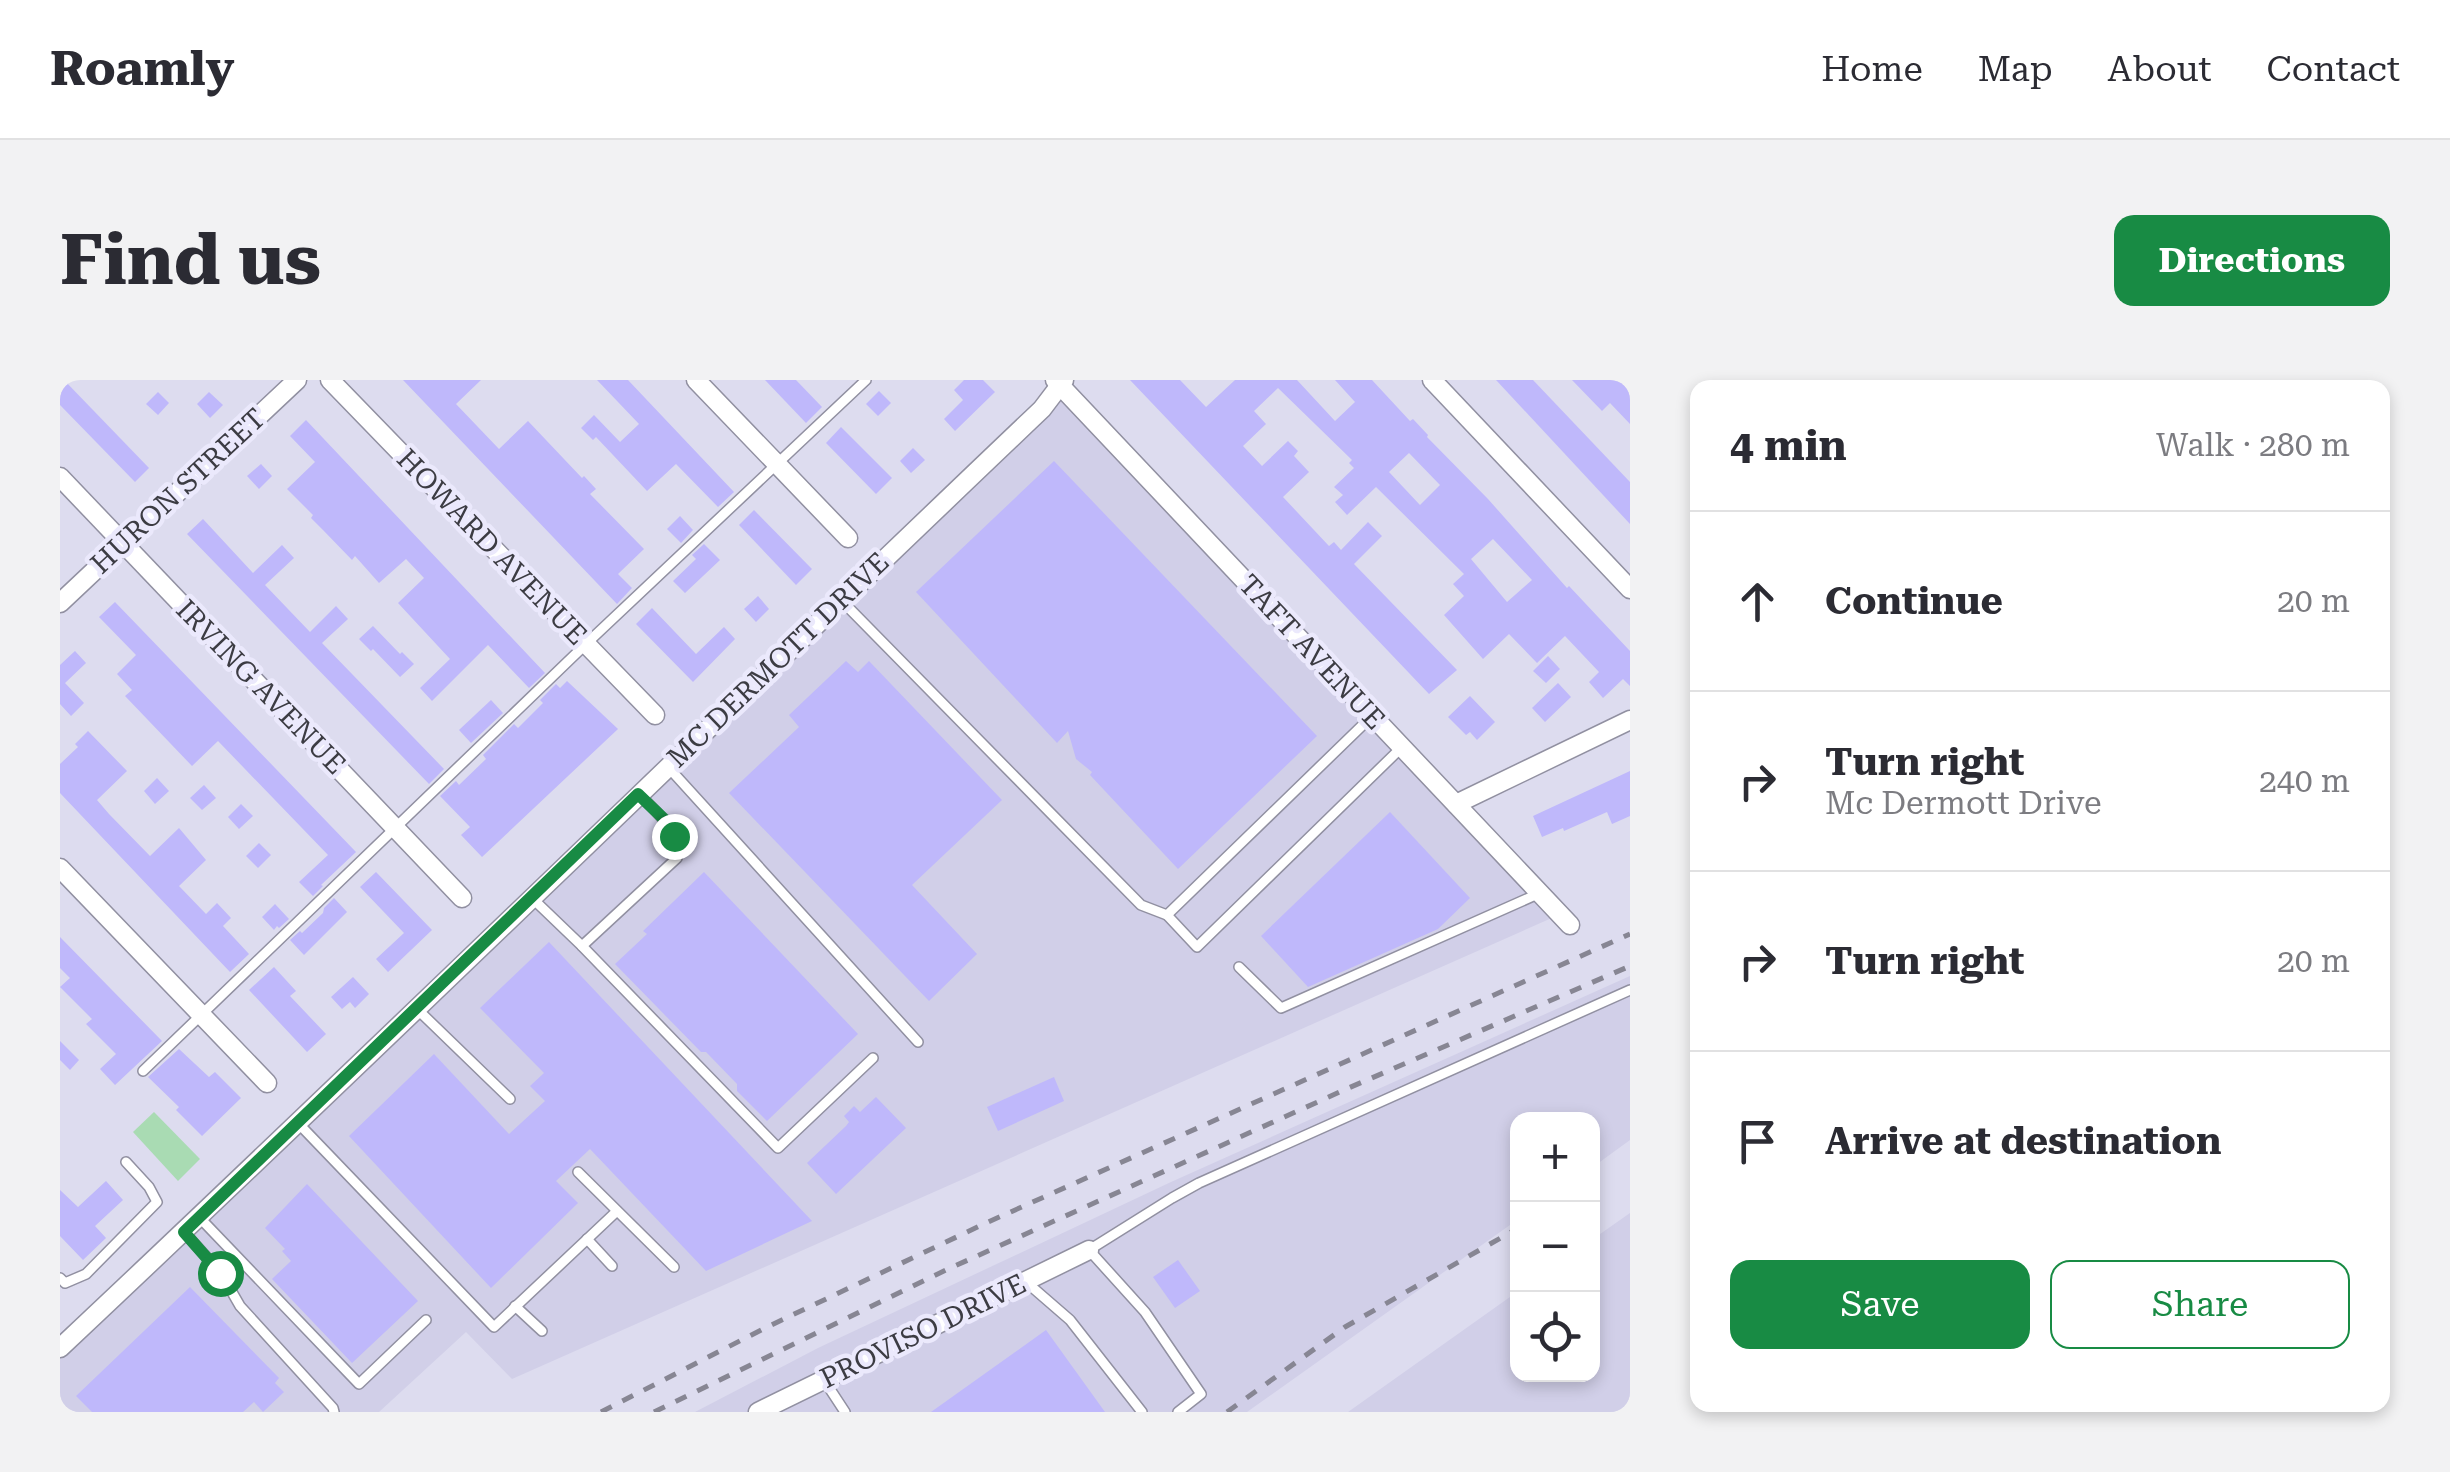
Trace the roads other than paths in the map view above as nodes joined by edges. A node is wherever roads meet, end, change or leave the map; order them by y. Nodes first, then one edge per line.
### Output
1 (297, 380) edge
2 (330, 380) edge
3 (696, 380) edge
4 (866, 380) edge
5 (1432, 380) edge
6 (1060, 382) edge
7 (776, 464) junction
8 (60, 476) edge
9 (848, 538) dead end
10 (124, 542) junction
11 (1630, 588) edge
12 (841, 600) junction
13 (60, 603) edge
14 (586, 644) junction
15 (655, 714) dead end
16 (1372, 716) junction
17 (1630, 720) edge
18 (1402, 747) junction
19 (667, 766) junction
20 (638, 794) junction
21 (1456, 804) junction
22 (395, 828) junction
23 (60, 868) edge
24 (1540, 893) junction
25 (462, 898) dead end
26 (532, 898) junction
27 (1167, 915) junction
28 (1570, 924) dead end
29 (582, 946) junction
30 (1239, 967) dead end
31 (1630, 990) edge
32 (417, 1008) junction
33 (201, 1015) junction
34 (918, 1042) dead end
35 (873, 1058) dead end
36 (143, 1070) dead end
37 (267, 1083) dead end
38 (510, 1099) dead end
39 (298, 1124) junction
40 (126, 1162) dead end
41 (578, 1172) dead end
42 (618, 1211) junction
43 (200, 1217) junction
44 (184, 1232) junction
45 (587, 1239) junction
46 (1089, 1250) junction
47 (612, 1266) dead end
48 (674, 1267) dead end
49 (60, 1278) edge
50 (1025, 1281) junction
51 (515, 1306) junction
52 (426, 1320) dead end
53 (542, 1332) dead end
54 (60, 1348) edge
55 (824, 1380) junction
56 (334, 1412) edge
57 (758, 1412) edge
58 (846, 1412) edge
59 (1142, 1412) edge
60 (1178, 1412) edge

1 - 10 street, HURON STREET
2 - 14 street, HOWARD AVENUE
3 - 7 street
4 - 7 lane
5 - 11 street
6 - 12 street, MC DERMOTT DRIVE
6 - 16 street, TAFT AVENUE
7 - 9 street
7 - 14 lane
8 - 10 street, IRVING AVENUE
10 - 13 street, HURON STREET
10 - 22 street, IRVING AVENUE
12 - 19 street, MC DERMOTT DRIVE
12 - 27 lane
14 - 15 street, HOWARD AVENUE
14 - 22 lane
16 - 18 street, TAFT AVENUE
16 - 27 lane
17 - 21 street
18 - 21 street, TAFT AVENUE
18 - 27 lane
19 - 20 street, MC DERMOTT DRIVE
19 - 34 lane
20 - 26 street, MC DERMOTT DRIVE
20 - 29 lane
21 - 24 street, TAFT AVENUE
22 - 25 street, IRVING AVENUE
22 - 33 lane
23 - 33 street
24 - 28 street, TAFT AVENUE
24 - 30 lane
26 - 29 lane
26 - 32 street, MC DERMOTT DRIVE
29 - 35 lane
31 - 46 lane
32 - 38 lane
32 - 39 street, MC DERMOTT DRIVE
33 - 36 lane
33 - 37 street
39 - 43 street, MC DERMOTT DRIVE
39 - 51 lane
40 - 49 lane
41 - 42 lane
42 - 45 lane
42 - 48 lane
43 - 44 street, MC DERMOTT DRIVE
43 - 52 lane
44 - 54 street, MC DERMOTT DRIVE
44 - 56 lane
45 - 47 lane
45 - 51 lane
46 - 50 street, PROVISO DRIVE
46 - 60 lane
50 - 55 street, PROVISO DRIVE
50 - 59 lane
51 - 53 lane
55 - 57 street, PROVISO DRIVE
55 - 58 lane

